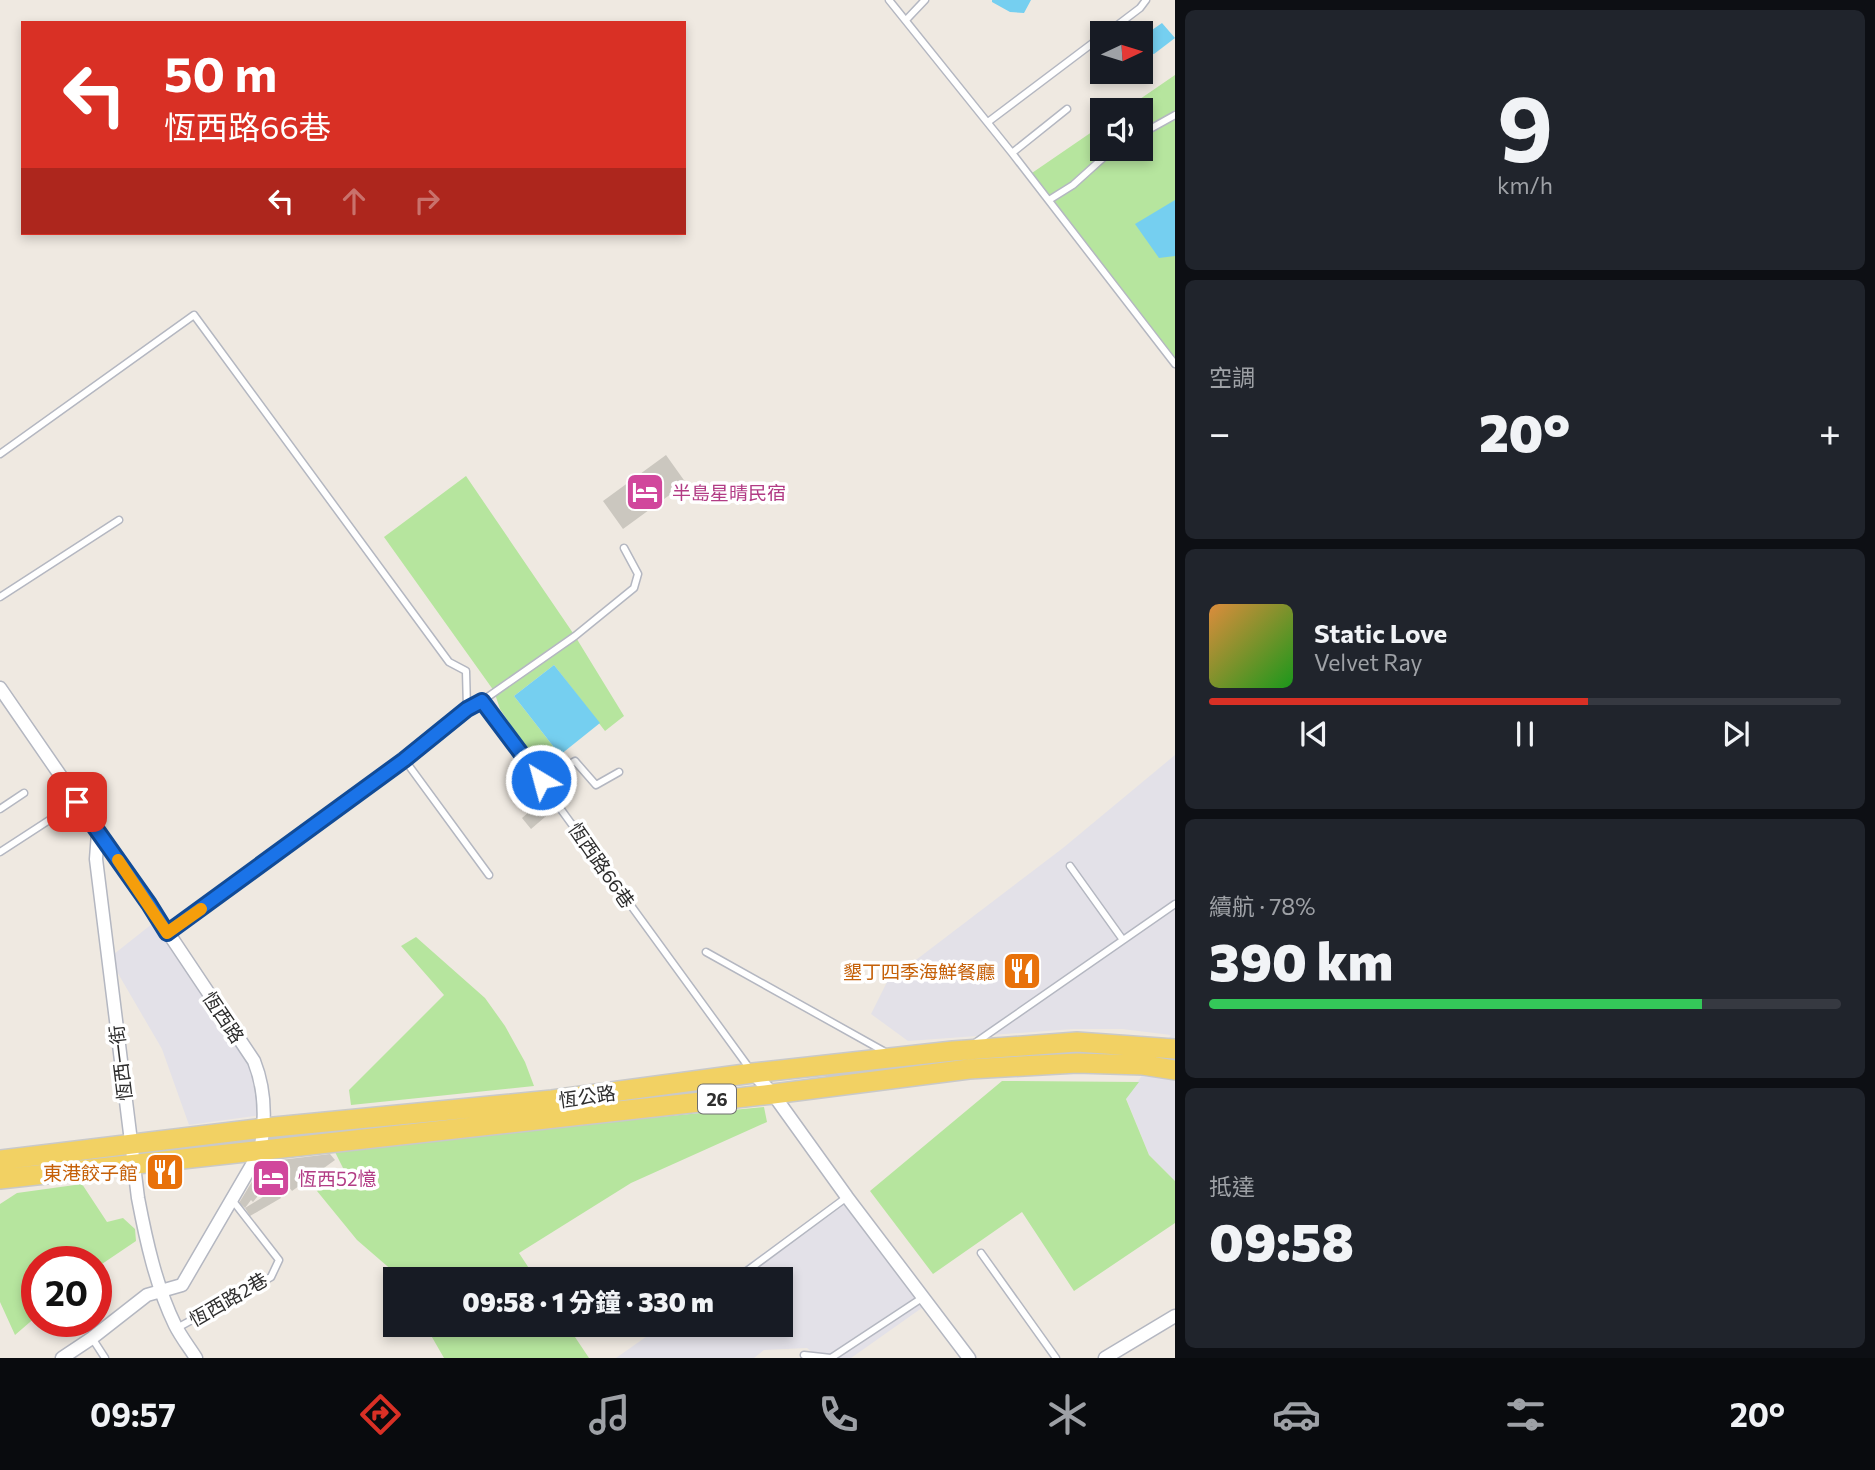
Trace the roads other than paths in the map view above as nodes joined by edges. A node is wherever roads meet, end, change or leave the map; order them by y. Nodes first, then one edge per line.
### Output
1 (889, 0) edge
2 (925, 0) edge
3 (1146, 0) edge
4 (905, 20) junction
5 (1123, 21) edge
6 (1090, 46) edge
7 (1067, 109) dead end
8 (1175, 115) edge
9 (988, 122) junction
10 (1153, 127) edge
11 (1012, 153) junction
12 (1100, 161) edge
13 (1049, 200) junction
14 (1175, 365) edge
15 (0, 454) edge
16 (119, 520) dead end
17 (624, 548) dead end
18 (0, 597) edge
19 (0, 688) edge
20 (482, 701) junction
21 (467, 709) junction
22 (404, 760) junction
23 (619, 772) dead end
24 (541, 780) junction
25 (24, 793) dead end
26 (77, 802) junction
27 (0, 809) edge
28 (98, 833) junction
29 (0, 853) edge
30 (1070, 866) dead end
31 (489, 875) dead end
32 (1175, 904) edge
33 (167, 933) junction
34 (1123, 940) junction
35 (706, 953) dead end
36 (1175, 1049) edge
37 (964, 1050) junction
38 (895, 1057) junction
39 (1175, 1070) edge
40 (753, 1073) junction
41 (773, 1094) junction
42 (264, 1128) junction
43 (130, 1144) junction
44 (260, 1151) junction
45 (0, 1160) edge
46 (132, 1166) junction
47 (0, 1179) edge
48 (847, 1197) junction
49 (233, 1201) junction
50 (981, 1254) dead end
51 (752, 1267) edge
52 (162, 1290) junction
53 (924, 1297) junction
54 (1173, 1323) edge
55 (177, 1328) junction
56 (92, 1338) junction
57 (804, 1355) dead end
58 (62, 1358) edge
59 (104, 1358) edge
60 (196, 1358) edge
61 (969, 1358) edge
62 (1056, 1358) edge
63 (1105, 1358) edge

1 - 4 lane
2 - 4 lane
3 - 5 lane
4 - 9 lane
6 - 9 lane
7 - 11 lane
8 - 10 lane
9 - 11 lane
11 - 13 lane
12 - 13 lane
13 - 14 lane
15 - 21 lane
16 - 18 lane
17 - 20 lane
19 - 26 street, 恆西路
20 - 21 lane
20 - 24 lane, 恆西路66巷
21 - 22 lane
22 - 31 lane
22 - 33 lane
23 - 24 lane
24 - 40 lane, 恆西路66巷
25 - 27 lane
26 - 28 street, 恆西路
26 - 29 lane
28 - 33 street, 恆西路
28 - 43 street, 恆西一街
30 - 34 lane
32 - 34 lane
33 - 42 street, 恆西路
34 - 37 lane
35 - 38 lane
36 - 37 main road, 恆公路 / 26
37 - 38 main road, 恆公路 / 26
38 - 40 main road, 恆公路 / 26
39 - 41 main road, 恆公路 / 26
40 - 41 street
40 - 42 main road, 恆公路 / 26
41 - 44 main road, 恆公路 / 26
41 - 48 street
42 - 43 main road, 恆公路 / 26
42 - 44 street, 恆西路
43 - 45 main road, 恆公路 / 26
43 - 46 street, 恆西一街
44 - 46 main road, 恆公路 / 26
44 - 49 street, 恆西路
46 - 47 main road, 恆公路 / 26
46 - 52 street, 恆西一街
48 - 51 lane
48 - 53 street
49 - 52 street, 恆西路
49 - 55 lane, 恆西路2巷
50 - 62 lane
52 - 55 street
52 - 56 street, 恆西路
53 - 57 lane
53 - 61 street
54 - 63 street
55 - 60 street
56 - 58 street, 恆西路
56 - 59 lane

